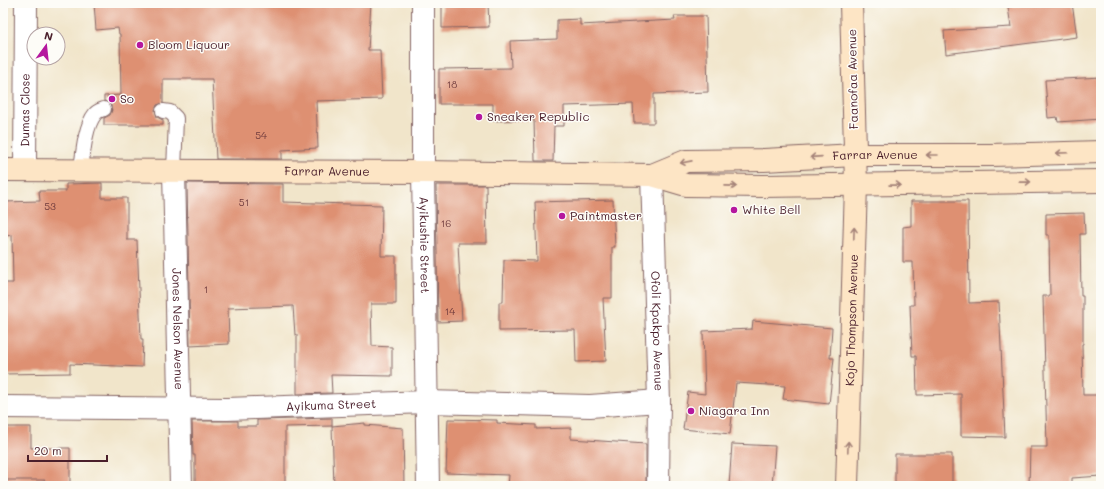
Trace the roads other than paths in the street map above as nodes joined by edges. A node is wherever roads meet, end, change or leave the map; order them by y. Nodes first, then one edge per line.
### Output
1 (26, 3) edge
2 (423, 3) edge
3 (852, 3) edge
4 (104, 109) dead end
5 (163, 111) dead end
6 (1101, 152) edge
7 (855, 155) junction
8 (25, 169) junction
9 (3, 170) edge
10 (81, 170) junction
11 (174, 171) junction
12 (423, 172) junction
13 (652, 175) junction
14 (1101, 181) edge
15 (856, 185) junction
16 (659, 401) junction
17 (427, 402) junction
18 (3, 407) edge
19 (179, 408) junction
20 (180, 486) edge
21 (428, 486) edge
22 (658, 486) edge
23 (847, 486) edge

1 - 8 street, Dumas Close
2 - 12 street, Ayikushie Street
3 - 7 main road, Faanofaa Avenue
4 - 10 lane
5 - 11 lane
6 -> 7 main road, Farrar Avenue
7 -> 13 main road, Farrar Avenue
7 - 15 main road, Kojo Thompson Avenue
8 - 9 main road, Farrar Avenue
8 - 10 main road, Farrar Avenue
10 - 11 main road, Farrar Avenue
11 - 12 main road, Farrar Avenue
11 - 19 street, Jones Nelson Avenue
12 - 13 main road, Farrar Avenue
12 - 17 street, Ayikushie Street
13 -> 15 main road, Farrar Avenue
13 - 16 street, Ofoli Kpakpo Avenue
15 -> 14 main road, Farrar Avenue
23 -> 15 main road, Kojo Thompson Avenue
16 - 17 street, Ayikuma Street
16 - 22 street, Ofoli Kpakpo Avenue
17 - 19 street, Ayikuma Street
17 - 21 street, Ayikushie Street
18 - 19 street, Ayikuma Street
19 - 20 street, Jones Nelson Avenue

